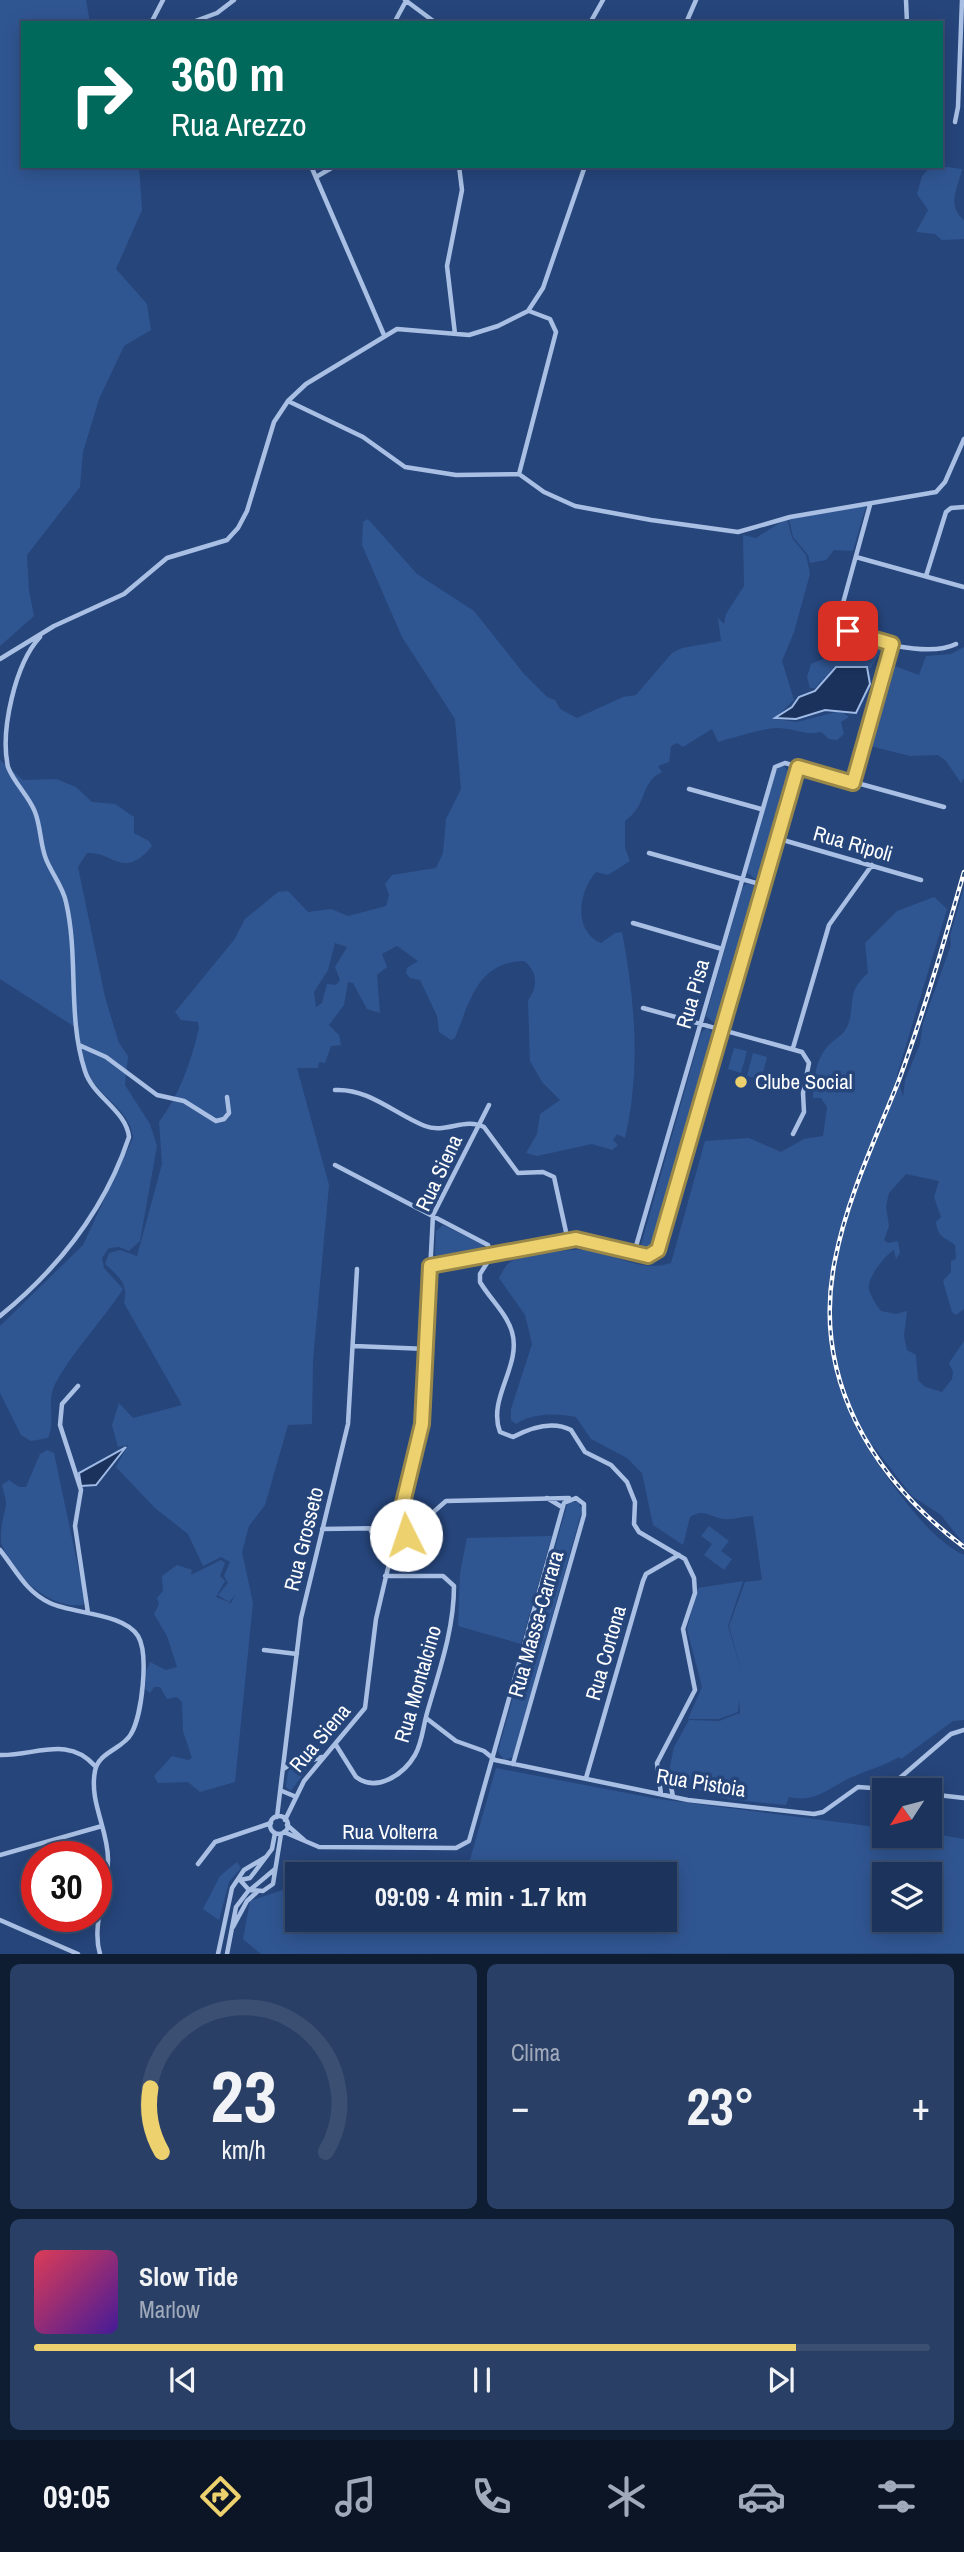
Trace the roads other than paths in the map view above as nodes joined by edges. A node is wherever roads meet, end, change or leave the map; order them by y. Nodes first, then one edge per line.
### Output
1 (163, 0) edge
2 (234, 0) edge
3 (603, 0) edge
4 (696, 0) edge
5 (906, 0) edge
6 (962, 0) edge
7 (405, 1) edge
8 (151, 21) edge
9 (194, 21) edge
10 (395, 21) edge
11 (433, 21) edge
12 (591, 21) edge
13 (686, 21) edge
14 (907, 21) edge
15 (955, 121) dead end
16 (313, 168) edge
17 (332, 168) edge
18 (459, 168) edge
19 (584, 168) edge
20 (316, 177) junction
21 (528, 310) junction
22 (455, 334) junction
23 (384, 335) junction
24 (288, 401) junction
25 (964, 439) edge
26 (519, 474) junction
27 (870, 506) dead end
28 (964, 507) edge
29 (856, 556) junction
30 (926, 576) junction
31 (964, 587) edge
32 (43, 634) junction
33 (892, 644) junction
34 (956, 644) dead end
35 (0, 659) edge
36 (798, 767) junction
37 (853, 783) junction
38 (689, 789) dead end
39 (944, 807) dead end
40 (761, 809) junction
41 (776, 838) junction
42 (649, 853) dead end
43 (872, 865) junction
44 (742, 879) junction
45 (921, 880) dead end
46 (763, 885) junction
47 (633, 923) dead end
48 (722, 949) junction
49 (643, 1007) dead end
50 (700, 1024) junction
51 (723, 1030) junction
52 (78, 1045) junction
53 (793, 1048) junction
54 (335, 1090) dead end
55 (227, 1097) dead end
56 (489, 1105) dead end
57 (480, 1125) junction
58 (793, 1134) dead end
59 (335, 1165) dead end
60 (433, 1214) junction
61 (568, 1241) junction
62 (634, 1253) junction
63 (492, 1255) junction
64 (430, 1266) junction
65 (356, 1269) dead end
66 (0, 1316) edge
67 (354, 1346) junction
68 (427, 1349) junction
69 (78, 1385) dead end
70 (546, 1498) junction
71 (569, 1498) junction
72 (576, 1498) joint
73 (402, 1507) junction
74 (562, 1507) junction
75 (395, 1523) junction
76 (419, 1523) junction
77 (404, 1525) junction
78 (390, 1528) junction
79 (322, 1529) junction
80 (367, 1530) junction
81 (390, 1536) junction
82 (402, 1539) junction
83 (0, 1550) edge
84 (392, 1551) junction
85 (679, 1555) junction
86 (385, 1576) junction
87 (88, 1613) junction
88 (264, 1650) dead end
89 (297, 1654) junction
90 (426, 1718) junction
91 (964, 1730) edge
92 (336, 1745) junction
93 (287, 1748) junction
94 (0, 1755) edge
95 (324, 1757) junction
96 (492, 1757) junction
97 (295, 1761) junction
98 (306, 1762) junction
99 (513, 1764) junction
100 (96, 1766) junction
101 (284, 1768) junction
102 (309, 1774) junction
103 (657, 1774) junction
104 (586, 1778) junction
105 (900, 1778) edge
106 (872, 1788) edge
107 (282, 1791) junction
108 (661, 1794) junction
109 (942, 1795) edge
110 (294, 1796) junction
111 (673, 1797) junction
112 (964, 1798) edge
113 (277, 1817) junction
114 (286, 1822) junction
115 (271, 1823) junction
116 (102, 1826) junction
117 (255, 1829) junction
118 (278, 1832) junction
119 (307, 1843) junction
120 (0, 1855) edge
121 (267, 1857) junction
122 (198, 1864) dead end
123 (276, 1869) junction
124 (240, 1880) junction
125 (250, 1890) junction
126 (257, 1892) junction
127 (0, 1920) edge
128 (232, 1931) junction
129 (223, 1937) junction
130 (230, 1939) junction
131 (78, 1954) edge
132 (100, 1954) edge
133 (218, 1954) edge
134 (227, 1954) edge

1 - 8 street
2 - 9 street
3 - 12 street
4 - 13 street
5 - 14 street
6 - 15 street
7 - 10 street
7 - 11 street
16 - 20 street
17 - 20 street
18 - 22 street
19 - 21 street
20 - 23 street
21 - 22 street
21 - 26 street
22 - 23 street
23 - 24 street
24 - 26 street
24 - 32 street
25 - 26 street
27 - 29 street
28 - 30 street
29 - 30 street
29 - 33 street
30 - 31 street
32 - 35 street
32 - 52 street
33 - 34 street
33 - 37 street
36 - 37 street
36 - 40 street, Rua Pisa
36 - 41 street
37 - 39 street
38 - 40 street
40 - 44 street, Rua Pisa
41 - 43 street, Rua Ripoli
41 - 46 street
42 - 44 street
43 - 45 street, Rua Ripoli
43 - 53 street
44 - 46 street
44 - 48 street, Rua Pisa
46 - 51 street
47 - 48 street
48 - 50 street, Rua Pisa
49 - 50 street
50 - 51 street
50 - 62 street, Rua Pisa
51 - 53 street
51 - 62 street
52 - 55 street
52 - 66 street
53 - 58 street
54 - 57 street
56 - 57 street, Rua Siena
57 - 60 street, Rua Siena
57 - 61 street
59 - 60 street
60 - 63 street
60 - 64 street, Rua Siena
61 - 62 street
61 - 63 street
63 - 64 street
63 - 85 street
64 - 68 street, Rua Siena
65 - 67 street, Rua Grosseto
67 - 68 street
67 - 79 street, Rua Grosseto
68 - 73 street, Rua Siena
69 - 87 street
70 - 71 street, Rua Siena
70 - 74 street
70 - 76 street, Rua Siena
71 - 72 street, Rua Siena
71 - 74 street
72 - 99 street, Rua Massa-Carrara
73 - 75 street, Rua Siena
73 - 77 street, Rua Siena
74 - 96 street, Rua Volterra
75 - 77 street
75 - 78 street
76 - 77 street
76 - 82 street, Rua Siena
77 - 82 street
78 - 80 street
78 - 81 street
79 - 80 street
79 - 89 street, Rua Grosseto
80 - 81 street
81 - 82 street
81 - 84 street, Rua Siena
82 - 84 street, Rua Siena
83 - 87 street
84 - 86 street, Rua Siena
85 - 103 street
85 - 104 street, Rua Cortona
86 - 90 street, Rua Montalcino
86 - 92 street, Rua Siena
87 - 100 street
88 - 89 street
89 - 93 street, Rua Grosseto
90 - 92 street, Rua Montalcino
90 - 96 street, Rua Pistoia
91 - 105 street
92 - 95 street, Rua Siena
93 - 97 street
93 - 101 street, Rua Grosseto
94 - 100 street
95 - 98 street
95 - 102 street, Rua Siena
96 - 99 street, Rua Pistoia
96 - 119 street, Rua Volterra
97 - 98 street
97 - 101 street
98 - 102 street
99 - 104 street, Rua Pistoia
100 - 116 street
101 - 107 street, Rua Grosseto
102 - 110 street, Rua Siena
103 - 108 street
103 - 111 street
104 - 108 street, Rua Pistoia
106 - 111 street, Rua Pistoia
107 - 110 street
107 - 113 street, Rua Grosseto
108 - 111 street, Rua Pistoia
109 - 112 street
110 - 114 street, Rua Siena
113 - 114 street
113 - 115 street
114 - 118 street, Rua Siena
114 - 119 street
115 - 117 street
115 - 118 street
116 - 120 street
116 - 132 street
117 - 118 street
117 - 122 street
118 - 119 street, Rua Volterra
118 - 121 street
118 - 123 street
121 - 124 street
121 - 124 street
123 - 125 street
123 - 126 street
124 - 125 street
124 - 129 street
125 - 126 street
125 - 128 street
126 - 128 street
127 - 131 street
128 - 130 street
129 - 130 street
129 - 133 street
130 - 134 street

